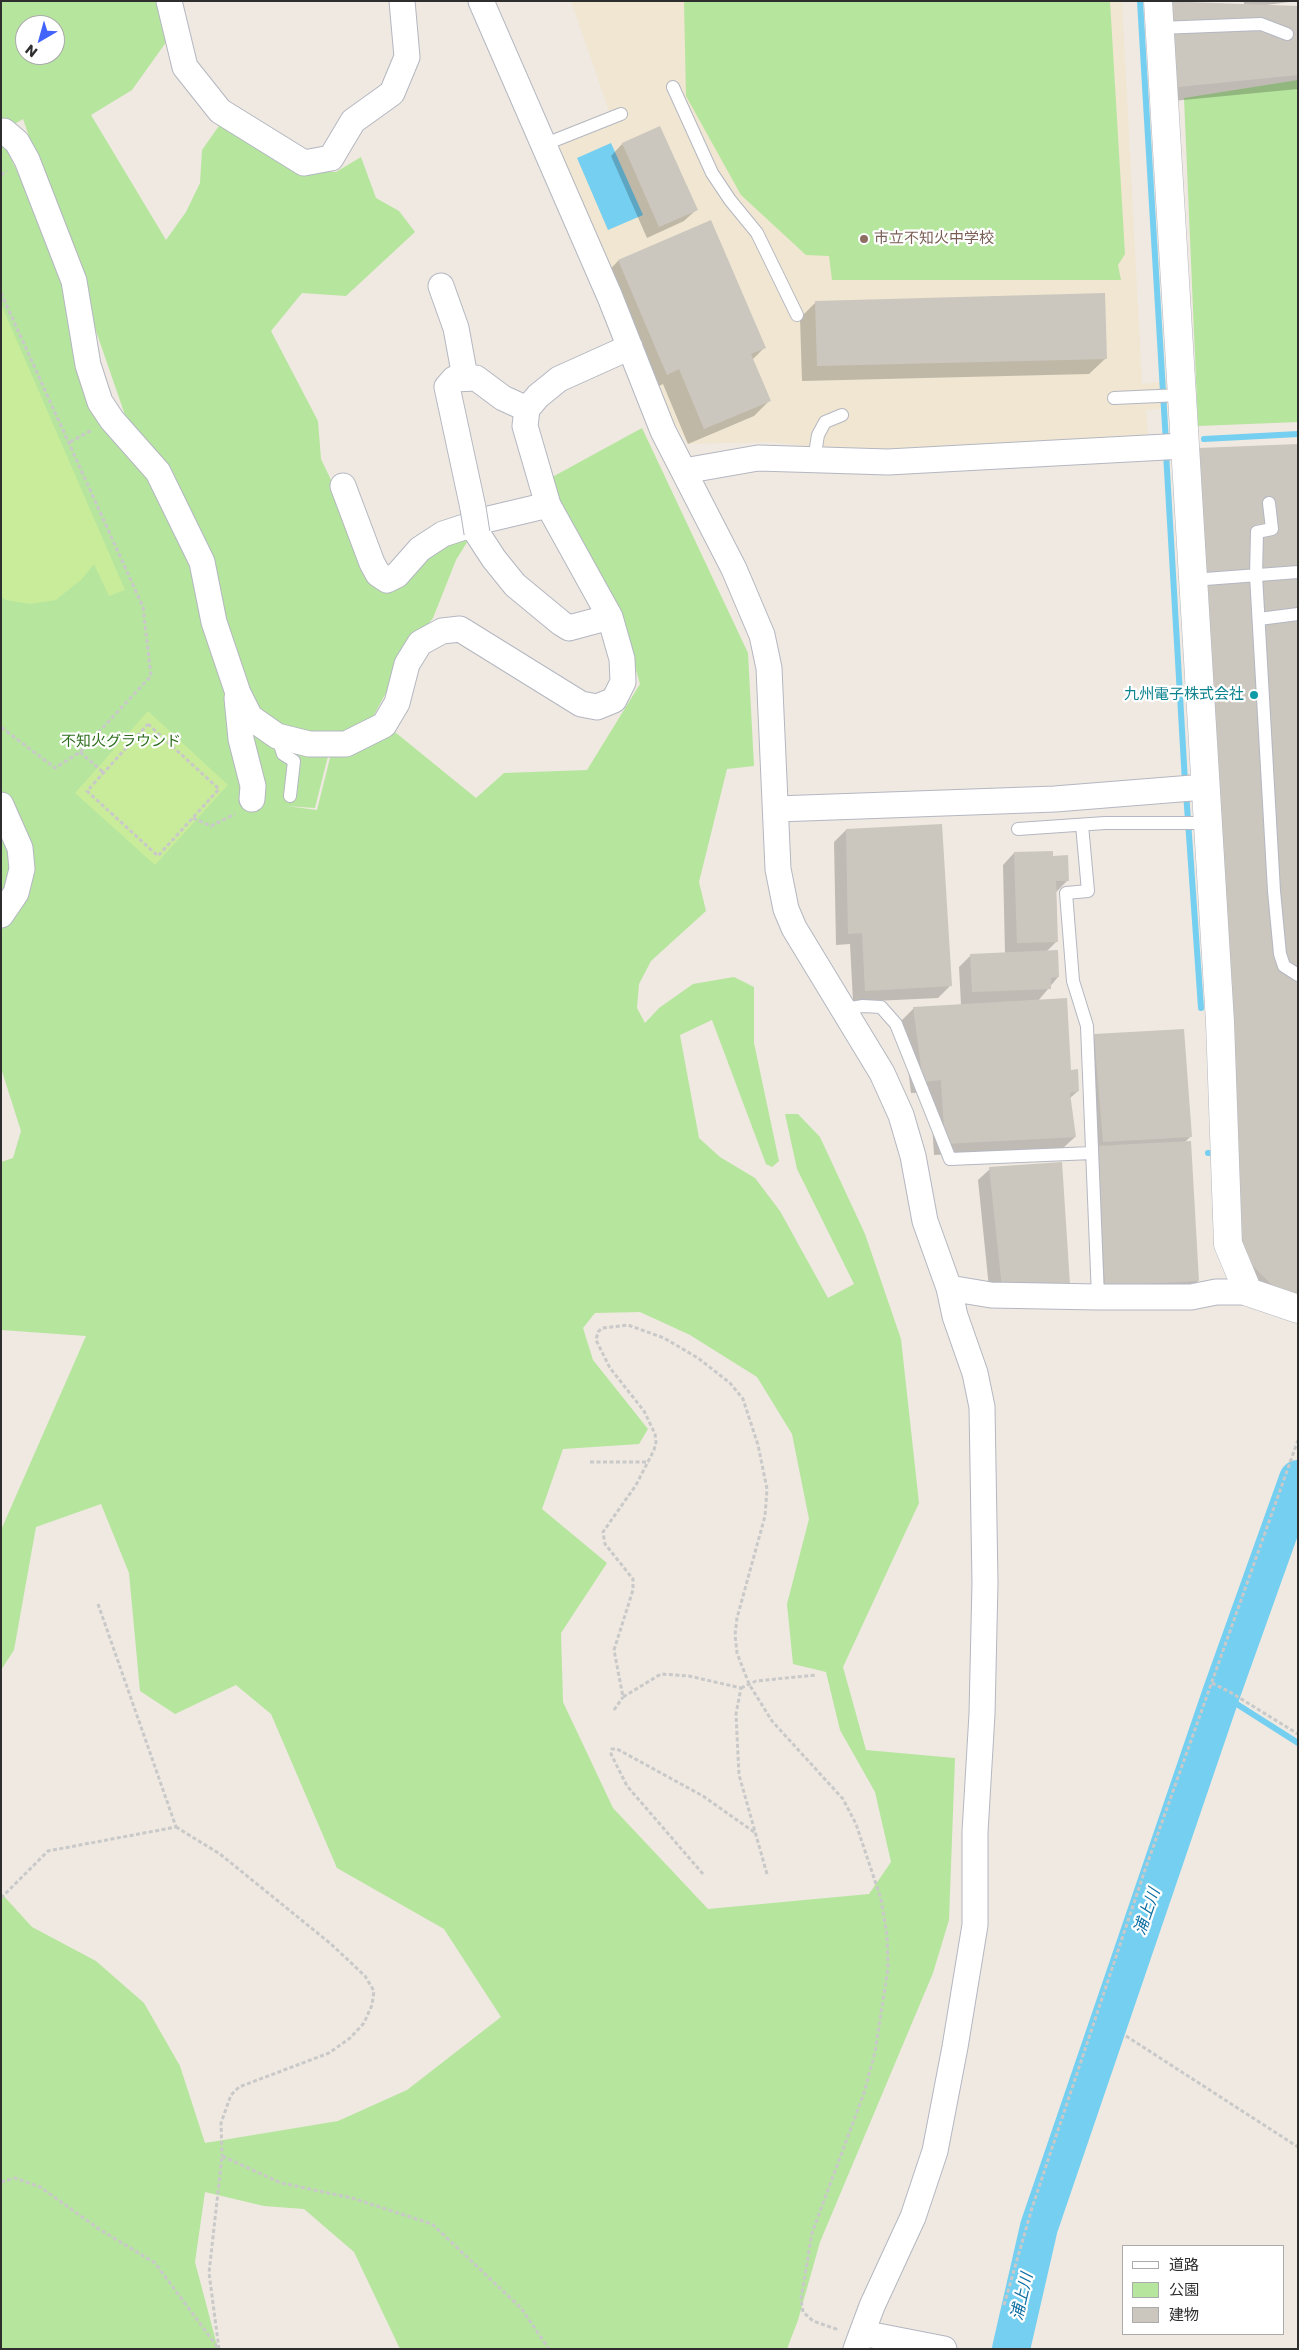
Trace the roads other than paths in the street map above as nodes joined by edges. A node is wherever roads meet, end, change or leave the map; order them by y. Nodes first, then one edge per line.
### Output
1 (169, 1) edge
2 (402, 1) edge
3 (481, 1) edge
4 (1159, 14) edge
5 (1287, 34) dead end
6 (673, 87) dead end
7 (620, 114) dead end
8 (1, 132) edge
9 (543, 145) junction
10 (441, 286) dead end
11 (796, 315) dead end
12 (630, 347) junction
13 (465, 377) junction
14 (1176, 396) junction
15 (1114, 398) dead end
16 (527, 409) junction
17 (842, 414) dead end
18 (1170, 447) junction
19 (814, 460) junction
20 (684, 470) junction
21 (343, 486) dead end
22 (1269, 503) dead end
23 (548, 505) junction
24 (1298, 572) edge
25 (1256, 575) junction
26 (1192, 580) junction
27 (1298, 614) edge
28 (610, 617) junction
29 (1259, 619) junction
30 (238, 693) junction
31 (276, 736) junction
32 (1192, 788) junction
33 (290, 796) dead end
34 (252, 799) dead end
35 (1, 805) edge
36 (777, 809) junction
37 (1202, 823) junction
38 (1082, 824) junction
39 (1018, 829) dead end
40 (1, 915) edge
41 (1298, 975) edge
42 (845, 1009) junction
43 (1092, 1153) junction
44 (950, 1288) junction
45 (1248, 1292) junction
46 (1098, 1297) junction
47 (1298, 1309) edge
48 (859, 2341) edge
49 (944, 2349) edge

1 - 2 street
3 - 9 street
4 - 5 lane
4 - 14 street
6 - 11 lane
7 - 9 lane
8 - 30 street
9 - 12 street
10 - 13 street
12 - 16 street
12 - 20 street
13 - 16 street
13 - 28 street, bridge
14 - 15 lane
14 - 18 street
16 - 23 street
17 - 19 lane
18 - 19 street
18 - 26 street
19 - 20 street
20 - 36 street
21 - 23 street
22 - 25 lane
23 - 28 street
24 - 25 lane
25 - 26 lane
25 - 29 lane
26 - 32 street
27 - 29 lane
28 - 31 street
29 - 41 lane
30 - 31 street
30 - 34 street
31 - 33 lane
32 - 36 street
32 - 37 street
35 - 40 street
36 - 42 street
37 - 38 lane
37 - 45 street
38 - 39 lane
38 - 43 lane
42 - 43 lane
42 - 44 street
43 - 46 lane
44 - 46 street
44 - 48 street
45 - 46 street
45 - 47 street
48 - 49 street

